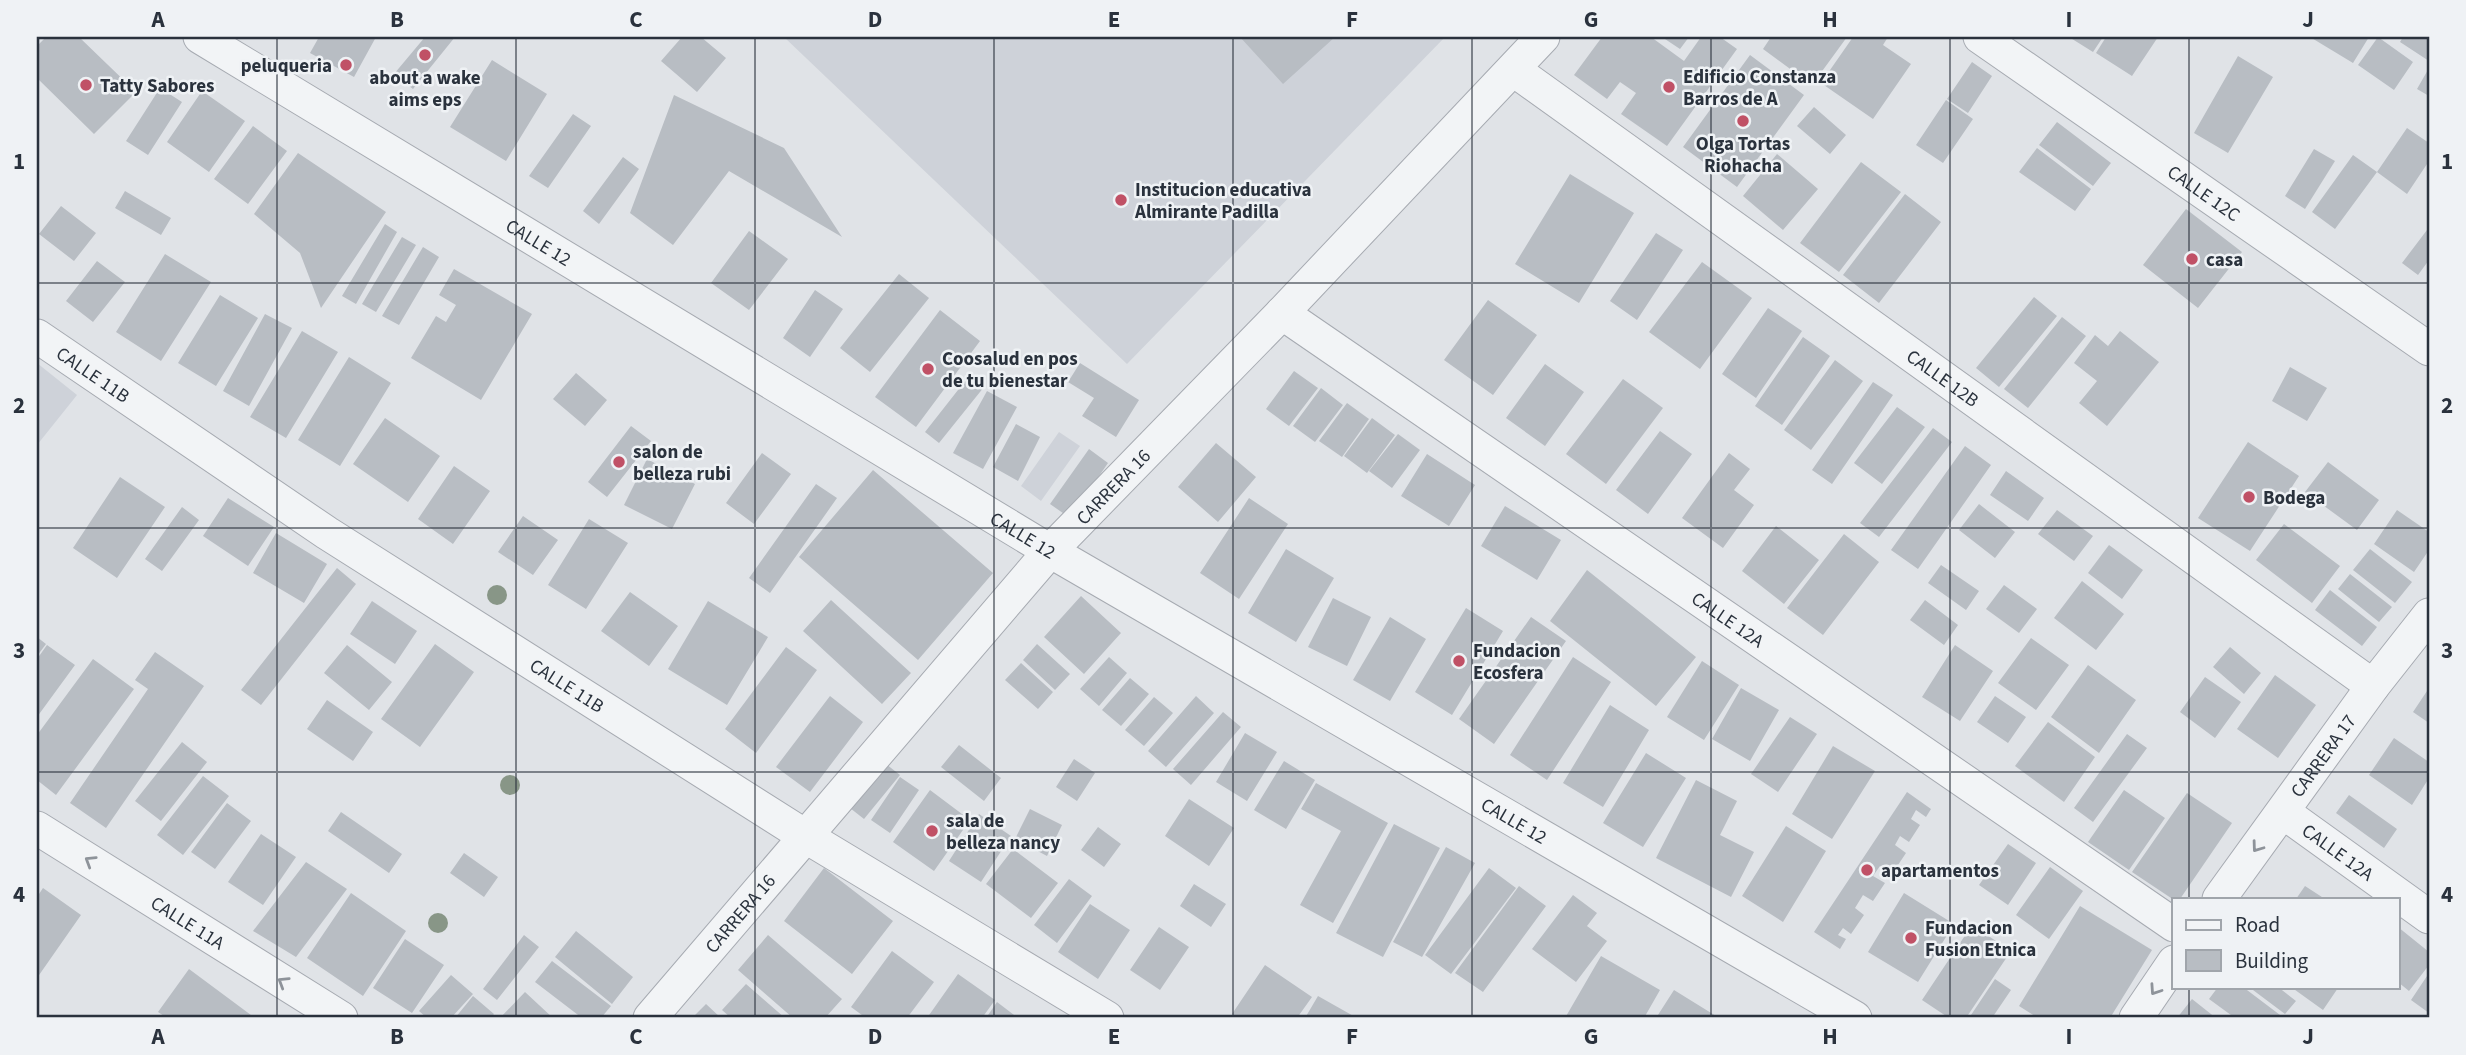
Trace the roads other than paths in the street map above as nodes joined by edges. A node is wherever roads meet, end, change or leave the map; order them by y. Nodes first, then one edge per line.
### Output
1 (200, 37) edge
2 (1543, 37) edge
3 (1980, 37) edge
4 (1514, 70) junction
5 (1282, 313) junction
6 (37, 336) edge
7 (2429, 349) edge
8 (1050, 551) junction
9 (2429, 614) edge
10 (2373, 686) junction
11 (2283, 811) junction
12 (37, 828) edge
13 (805, 836) junction
14 (2220, 898) edge
15 (2429, 917) edge
16 (2172, 924) edge
17 (2172, 965) edge
18 (341, 1018) edge
19 (650, 1018) edge
20 (1107, 1018) edge
21 (1855, 1018) edge
22 (2136, 1018) edge

1 - 8 street, CALLE 12
2 - 4 street, CARRERA 16
3 - 7 street, CALLE 12C
4 - 5 street, CARRERA 16
4 - 10 street, CALLE 12B
5 - 8 street, CARRERA 16
5 - 16 street, CALLE 12A
6 - 13 street, CALLE 11B
8 - 13 street, CARRERA 16
8 - 21 street, CALLE 12
9 - 10 street, CARRERA 17
10 - 11 street, CARRERA 17
11 -> 14 street, CARRERA 17
11 - 15 street, CALLE 12A
18 -> 12 street, CALLE 11A
13 - 19 street, CARRERA 16
13 - 20 street, CALLE 11B
17 -> 22 street

